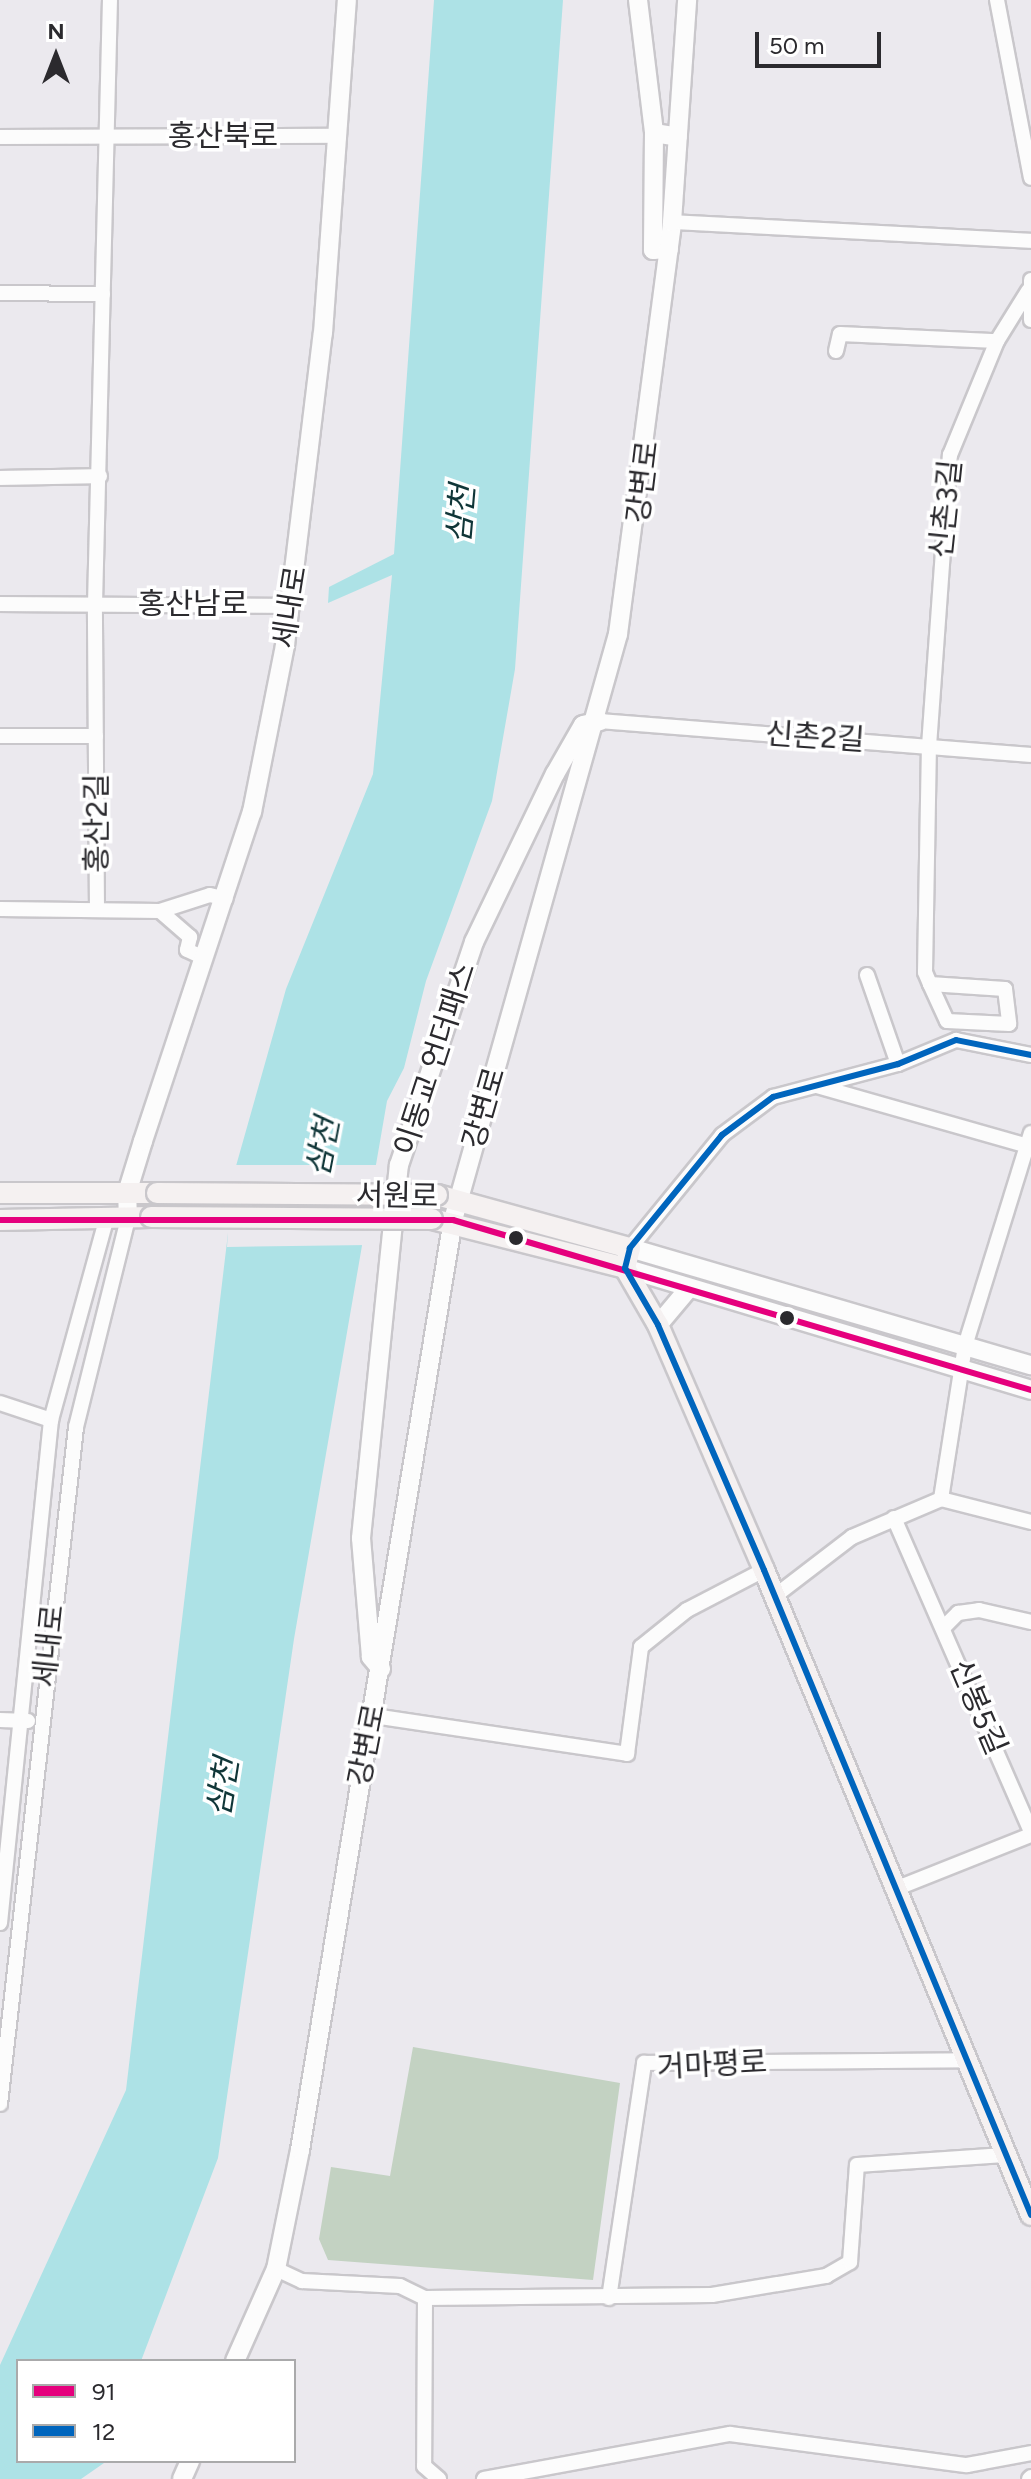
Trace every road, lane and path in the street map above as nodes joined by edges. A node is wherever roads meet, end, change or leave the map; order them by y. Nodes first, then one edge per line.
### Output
1 (110, 0) edge
2 (347, 0) edge
3 (638, 0) edge
4 (687, 0) edge
5 (997, 0) edge
6 (654, 133) junction
7 (339, 136) junction
8 (0, 137) edge
9 (106, 137) junction
10 (678, 137) junction
11 (1031, 178) edge
12 (672, 222) junction
13 (1031, 241) edge
14 (669, 249) junction
15 (1029, 286) edge
16 (0, 293) edge
17 (103, 294) junction
18 (1031, 320) edge
19 (997, 341) junction
20 (836, 351) dead end
21 (100, 476) junction
22 (0, 478) edge
23 (0, 604) edge
24 (95, 604) junction
25 (291, 606) junction
26 (600, 721) junction
27 (0, 736) edge
28 (96, 736) junction
29 (929, 746) junction
30 (1031, 755) edge
31 (226, 899) junction
32 (0, 909) edge
33 (97, 910) junction
34 (160, 911) junction
35 (204, 958) junction
36 (867, 975) dead end
37 (930, 984) junction
38 (1009, 1024) junction
39 (1026, 1053) edge
40 (898, 1064) junction
41 (817, 1086) junction
42 (1030, 1142) edge
43 (0, 1193) edge
44 (127, 1193) junction
45 (459, 1197) junction
46 (107, 1217) junction
47 (128, 1219) junction
48 (0, 1220) edge
49 (453, 1220) junction
50 (627, 1258) junction
51 (689, 1288) junction
52 (658, 1325) junction
53 (965, 1346) junction
54 (1031, 1365) edge
55 (962, 1371) junction
56 (1031, 1390) edge
57 (0, 1403) edge
58 (51, 1420) junction
59 (941, 1499) junction
60 (894, 1518) junction
61 (1031, 1522) edge
62 (764, 1570) junction
63 (775, 1596) junction
64 (1031, 1622) edge
65 (944, 1627) junction
66 (381, 1669) junction
67 (374, 1716) junction
68 (0, 1720) edge
69 (20, 1720) junction
70 (41, 1722) junction
71 (1031, 1833) edge
72 (895, 1889) junction
73 (0, 1923) edge
74 (964, 2060) junction
75 (0, 2104) edge
76 (1005, 2155) junction
77 (1029, 2206) edge
78 (276, 2269) junction
79 (425, 2298) junction
80 (609, 2298) junction
81 (236, 2359) edge
82 (1031, 2453) edge
83 (530, 2475) edge
84 (439, 2479) edge
85 (484, 2479) edge

1 - 9 street
2 - 7 street, 세내로
3 - 6 street
4 - 10 street, 강변로
5 - 11 street
6 - 10 street
6 - 14 street
7 - 9 street, 홍산북로
7 - 25 street, 세내로
8 - 9 street, 홍산북로
9 - 17 street
10 - 12 street, 강변로
12 - 13 street
12 - 14 street, 강변로
14 - 26 street, 강변로
15 - 18 street, 신촌3길
15 - 19 street, 신촌3길
16 - 17 street
17 - 21 street, 홍산남로
19 - 20 street
19 - 29 street, 신촌3길
21 - 22 street
21 - 24 street, 홍산남로
23 - 24 street, 홍산남로
24 - 25 street, 홍산남로
24 - 28 street, 홍산2길
25 - 31 street, 세내로
26 - 29 street, 신촌2길
26 - 45 street, 강변로
26 - 66 street, 이동교 언더패스
27 - 28 street, 홍산2길
28 - 33 street, 홍산2길
29 - 30 street, 신촌2길
29 - 37 street, 신촌3길
31 - 34 street, 홍산2길
31 - 35 street, 세내로
32 - 33 street, 홍산2길
33 - 34 street, 홍산2길
34 - 35 street
35 - 44 street, 세내로
36 - 40 street
37 - 38 street
37 - 38 street
38 - 39 street
39 - 40 street
40 - 41 street
41 - 42 street
41 - 50 street
42 - 53 street
43 - 44 main road, 서원로
44 - 45 main road, 서원로, bridge
44 - 46 street, 세내로
44 - 47 street, 세내로
45 - 49 street, 강변로
45 - 50 main road, 서원로
46 - 47 main road, 서원로
46 - 48 main road, 서원로
46 - 58 street, 세내로
47 - 49 main road, 서원로, bridge
47 - 70 street, 세내로
49 - 50 main road, 서원로
49 - 66 street, 강변로
50 - 51 street, 서원로
50 - 52 main road
50 - 53 street, 서원로
51 - 52 street
51 - 55 street, 서원로
52 - 62 main road
53 - 54 street, 서원로
53 - 55 street
55 - 56 street, 서원로
55 - 59 street
57 - 58 street
58 - 69 street, 세내로
59 - 60 street
59 - 61 street
60 - 63 street
60 - 65 street, 신봉5길
62 - 63 main road
62 - 67 street
63 - 72 main road
64 - 65 street
65 - 71 street, 신봉5길
66 - 67 street, 강변로
67 - 78 street, 강변로
68 - 69 street
69 - 70 street
69 - 73 street, 세내로
70 - 75 street, 세내로
71 - 72 street, 신봉5길
72 - 74 main road
74 - 76 main road
74 - 80 street, 거마평로
76 - 77 main road
76 - 80 street
78 - 79 street
78 - 81 street, 강변로
79 - 80 street
79 - 84 street
82 - 83 street
83 - 85 street

